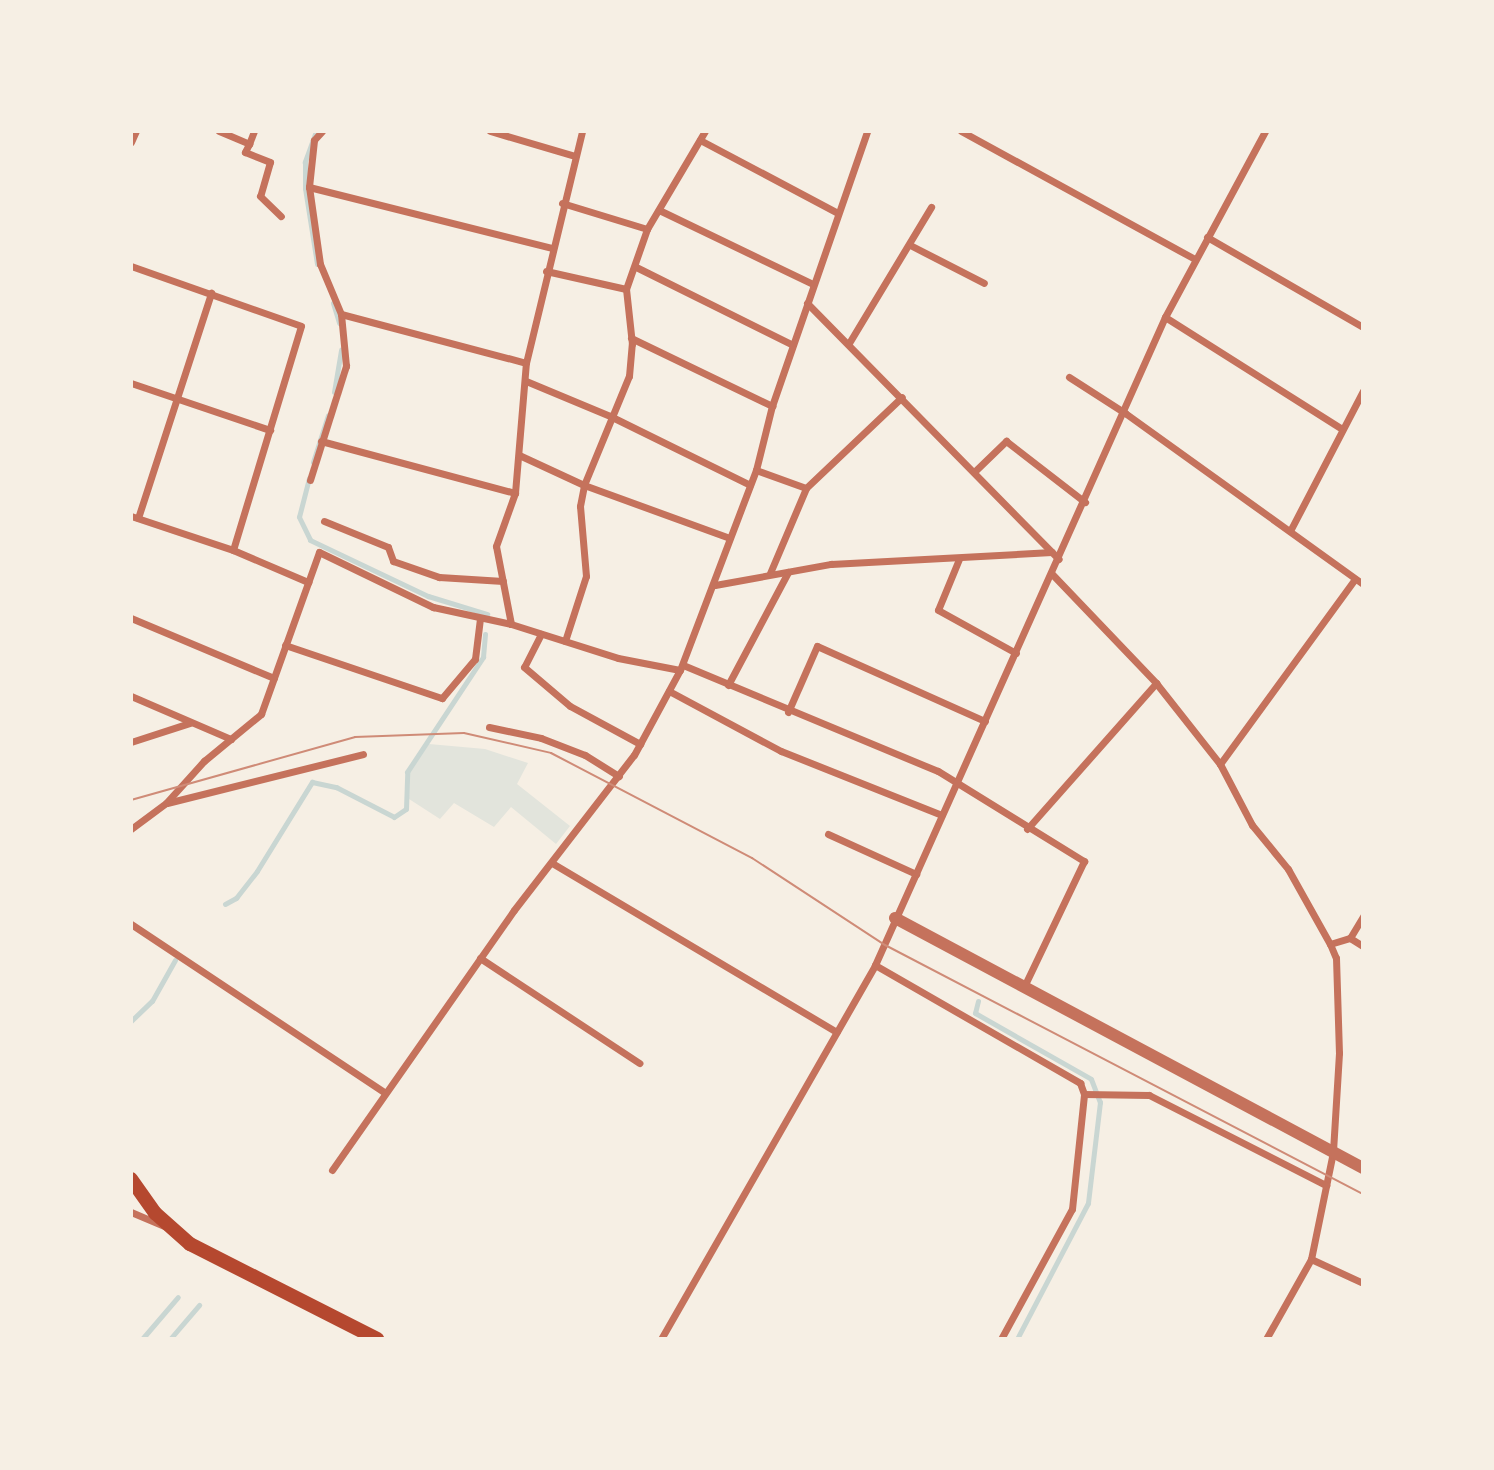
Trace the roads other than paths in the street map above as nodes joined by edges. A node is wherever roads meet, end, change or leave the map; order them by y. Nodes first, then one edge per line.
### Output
1 (136, 131) edge
2 (219, 131) edge
3 (254, 131) edge
4 (322, 131) edge
5 (489, 131) edge
6 (582, 131) edge
7 (705, 131) edge
8 (867, 131) edge
9 (961, 131) edge
10 (1265, 131) edge
11 (972, 134) edge
12 (700, 140) junction
13 (131, 142) edge
14 (249, 144) junction
15 (575, 156) junction
16 (309, 187) junction
17 (562, 203) junction
18 (931, 206) dead end
19 (659, 210) junction
20 (836, 212) junction
21 (281, 216) dead end
22 (647, 229) junction
23 (1207, 237) junction
24 (910, 245) junction
25 (551, 248) junction
26 (1193, 258) junction
27 (131, 266) edge
28 (636, 267) junction
29 (546, 271) junction
30 (984, 283) dead end
31 (813, 284) junction
32 (626, 289) junction
33 (211, 293) junction
34 (807, 303) junction
35 (341, 314) junction
36 (1165, 317) junction
37 (1363, 327) edge
38 (631, 338) junction
39 (849, 343) junction
40 (793, 345) junction
41 (526, 363) junction
42 (1069, 377) dead end
43 (526, 381) junction
44 (131, 383) edge
45 (1363, 391) edge
46 (902, 397) junction
47 (177, 399) junction
48 (772, 406) junction
49 (1125, 413) junction
50 (610, 416) junction
51 (1342, 429) junction
52 (270, 430) junction
53 (321, 441) junction
54 (519, 455) junction
55 (756, 470) junction
56 (974, 472) junction
57 (310, 480) dead end
58 (584, 485) junction
59 (750, 485) junction
60 (806, 488) junction
61 (514, 493) junction
62 (1085, 502) junction
63 (134, 517) edge
64 (324, 521) dead end
65 (1290, 531) junction
66 (730, 538) junction
67 (233, 550) junction
68 (1052, 552) junction
69 (959, 559) junction
70 (1059, 559) junction
71 (788, 572) junction
72 (771, 573) junction
73 (1052, 574) junction
74 (1355, 579) junction
75 (503, 581) junction
76 (308, 582) junction
77 (1363, 584) edge
78 (715, 585) junction
79 (131, 618) edge
80 (480, 618) junction
81 (511, 624) junction
82 (541, 634) junction
83 (565, 641) junction
84 (285, 645) junction
85 (1016, 653) junction
86 (682, 668) junction
87 (274, 678) junction
88 (1156, 683) junction
89 (728, 685) junction
90 (669, 691) junction
91 (131, 696) edge
92 (788, 712) junction
93 (985, 720) junction
94 (191, 722) junction
95 (489, 727) dead end
96 (231, 739) junction
97 (131, 742) edge
98 (640, 744) junction
99 (363, 754) dead end
100 (1220, 764) junction
101 (619, 776) junction
102 (957, 783) junction
103 (166, 803) junction
104 (942, 815) junction
105 (131, 829) edge
106 (1027, 829) junction
107 (828, 834) dead end
108 (552, 863) junction
109 (916, 874) junction
110 (1363, 916) edge
111 (895, 918) junction
112 (131, 924) edge
113 (1350, 938) junction
114 (1330, 944) junction
115 (1363, 946) edge
116 (480, 958) junction
117 (875, 965) junction
118 (1024, 987) junction
119 (837, 1032) junction
120 (639, 1063) dead end
121 (385, 1093) junction
122 (1084, 1094) junction
123 (1333, 1152) junction
124 (1363, 1168) edge
125 (332, 1170) dead end
126 (131, 1179) edge
127 (1326, 1185) junction
128 (131, 1212) edge
129 (174, 1229) junction
130 (1311, 1259) junction
131 (1363, 1283) edge
132 (377, 1339) edge
133 (661, 1339) edge
134 (1001, 1339) edge
135 (1266, 1339) edge

1 - 13 street
2 - 14 street
3 - 14 street
4 - 16 street
5 - 15 street
6 - 15 street
7 - 12 street
8 - 20 street
9 - 11 street
10 - 23 street
11 - 26 street
12 - 19 street
12 - 20 street
14 - 21 street
15 - 17 street
16 - 25 street
16 - 35 street
17 - 22 street
17 - 25 street
18 - 24 street
19 - 22 street
19 - 31 street
20 - 31 street
22 - 28 street
23 - 26 street
23 - 37 street
24 - 30 street
24 - 39 street
25 - 29 street
26 - 36 street
27 - 33 street
28 - 32 street
28 - 40 street
29 - 32 street
29 - 41 street
31 - 34 street
32 - 38 street
33 - 47 street
33 - 52 street
34 - 39 street
34 - 40 street
35 - 41 street
35 - 53 street
36 - 49 street
36 - 51 street
38 - 48 street
38 - 50 street
39 - 46 street
40 - 48 street
41 - 43 street
42 - 49 street
43 - 50 street
43 - 54 street
44 - 47 street
45 - 51 street
46 - 56 street
46 - 60 street
47 - 52 street
47 - 63 street
48 - 55 street
49 - 62 street
49 - 65 street
50 - 58 street
50 - 59 street
51 - 65 street
52 - 67 street
53 - 57 street
53 - 61 street
54 - 58 street
54 - 61 street
55 - 59 street
55 - 60 street
56 - 62 street
56 - 68 street
58 - 66 street
58 - 83 street
59 - 66 street
60 - 72 street
61 - 75 street
62 - 70 street
63 - 67 street
64 - 75 street
65 - 74 street
66 - 78 street
67 - 76 street
68 - 69 street
68 - 70 street
69 - 71 street
69 - 85 street
70 - 73 street
71 - 72 street
71 - 89 street
72 - 78 street
73 - 85 street
73 - 88 street
74 - 77 street
74 - 100 street
75 - 81 street
76 - 80 street
76 - 84 street
78 - 86 street
79 - 87 street
80 - 81 street
80 - 84 street
81 - 82 street
82 - 83 street
82 - 98 street
83 - 86 street
84 - 87 street
85 - 93 street
86 - 89 street
86 - 90 street
87 - 96 street
88 - 100 street
88 - 106 street
89 - 92 street
90 - 98 street
90 - 104 street
91 - 94 street
92 - 93 street
92 - 102 street
93 - 102 street
94 - 96 street
94 - 97 street
95 - 101 street
96 - 103 street
98 - 101 street
99 - 103 street
100 - 114 street
101 - 108 street
102 - 104 street
102 - 106 street
103 - 105 street
104 - 109 street
106 - 118 street
107 - 109 street
108 - 116 street
108 - 119 street
109 - 111 street
110 - 113 street
111 - 117 street
111 - 118 street
112 - 121 street
113 - 114 street
113 - 115 street
114 - 123 street
116 - 120 street
116 - 121 street
117 - 119 street
117 - 122 street
118 - 123 street
119 - 133 street
121 - 125 street
122 - 127 street
122 - 134 street
123 - 124 street
123 - 127 street
126 - 129 main road
127 - 130 street
128 - 129 street
129 - 132 main road
130 - 131 street
130 - 135 street

